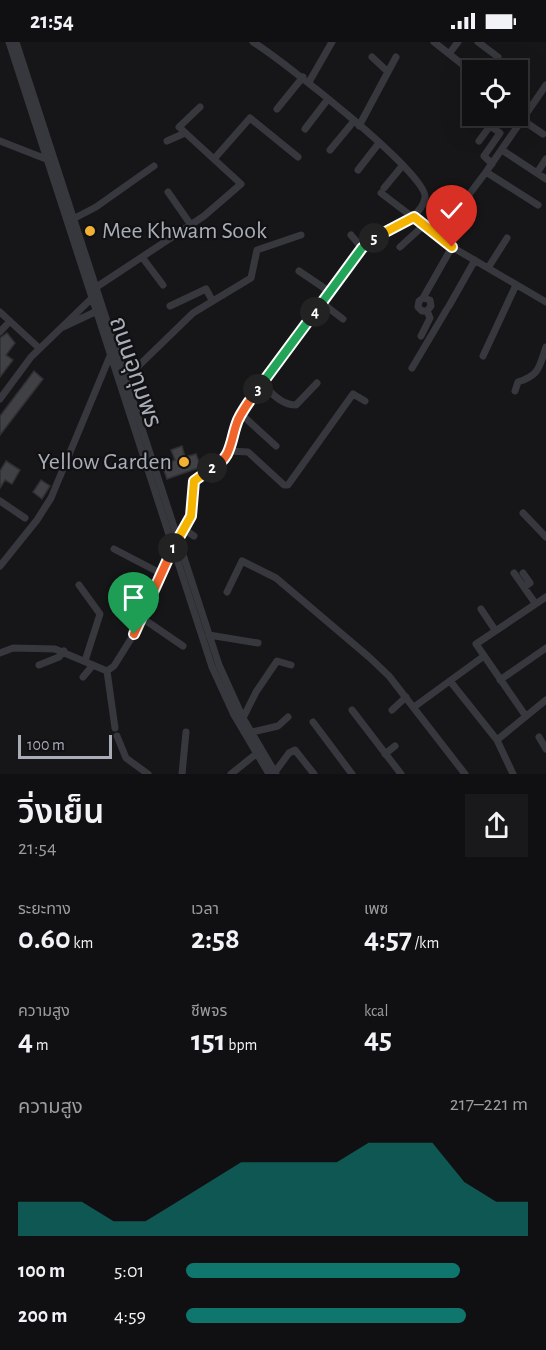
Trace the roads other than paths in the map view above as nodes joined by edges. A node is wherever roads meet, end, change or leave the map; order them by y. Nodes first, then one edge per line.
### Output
1 (9, 42) edge
2 (16, 42) edge
3 (253, 42) edge
4 (332, 42) edge
5 (434, 42) edge
6 (458, 42) edge
7 (478, 42) edge
8 (262, 44) edge
9 (449, 54) junction
10 (372, 57) dead end
11 (396, 57) dead end
12 (498, 57) dead end
13 (462, 64) edge
14 (388, 72) junction
15 (306, 80) junction
16 (546, 85) edge
17 (328, 99) junction
18 (200, 106) dead end
19 (277, 109) dead end
20 (528, 109) edge
21 (357, 123) junction
22 (528, 124) edge
23 (517, 126) edge
24 (305, 129) dead end
25 (185, 133) junction
26 (543, 134) dead end
27 (0, 141) edge
28 (167, 141) dead end
29 (479, 141) dead end
30 (380, 143) junction
31 (330, 150) dead end
32 (502, 150) junction
33 (298, 157) dead end
34 (46, 159) junction
35 (214, 159) junction
36 (546, 159) edge
37 (492, 164) junction
38 (403, 165) junction
39 (154, 166) dead end
40 (358, 170) dead end
41 (486, 172) junction
42 (537, 173) junction
43 (546, 179) edge
44 (168, 192) dead end
45 (538, 205) dead end
46 (414, 217) junction
47 (73, 219) junction
48 (191, 225) junction
49 (424, 225) junction
50 (301, 235) dead end
51 (351, 236) dead end
52 (437, 237) junction
53 (507, 238) dead end
54 (400, 247) dead end
55 (452, 247) junction
56 (362, 248) junction
57 (142, 257) junction
58 (475, 260) junction
59 (488, 268) junction
60 (299, 271) dead end
61 (164, 285) dead end
62 (516, 285) junction
63 (95, 288) junction
64 (330, 292) junction
65 (91, 299) junction
66 (212, 300) junction
67 (546, 302) edge
68 (322, 303) junction
69 (170, 306) dead end
70 (0, 312) edge
71 (95, 312) junction
72 (343, 319) dead end
73 (10, 321) junction
74 (63, 327) junction
75 (0, 332) edge
76 (422, 336) dead end
77 (546, 347) edge
78 (39, 348) junction
79 (110, 356) junction
80 (483, 356) dead end
81 (412, 368) dead end
82 (126, 379) junction
83 (317, 383) dead end
84 (262, 384) junction
85 (515, 391) dead end
86 (0, 399) edge
87 (365, 401) dead end
88 (241, 414) junction
89 (276, 446) dead end
90 (229, 451) junction
91 (0, 501) edge
92 (522, 513) dead end
93 (25, 518) dead end
94 (185, 530) junction
95 (194, 536) dead end
96 (546, 537) edge
97 (178, 540) junction
98 (173, 548) junction
99 (114, 549) dead end
100 (0, 566) edge
101 (514, 573) dead end
102 (523, 573) dead end
103 (162, 574) junction
104 (79, 585) dead end
105 (524, 587) junction
106 (226, 592) dead end
107 (546, 597) edge
108 (535, 603) junction
109 (481, 609) dead end
110 (142, 618) junction
111 (495, 630) junction
112 (209, 635) junction
113 (258, 643) dead end
114 (183, 646) dead end
115 (546, 648) edge
116 (64, 651) junction
117 (0, 653) edge
118 (484, 656) junction
119 (85, 661) junction
120 (39, 665) dead end
121 (93, 665) junction
122 (291, 665) dead end
123 (107, 671) junction
124 (83, 677) dead end
125 (500, 680) junction
126 (450, 681) junction
127 (406, 697) junction
128 (546, 700) edge
129 (414, 707) junction
130 (352, 710) dead end
131 (392, 710) dead end
132 (525, 715) junction
133 (288, 717) dead end
134 (243, 718) junction
135 (313, 722) dead end
136 (115, 728) dead end
137 (186, 732) dead end
138 (252, 732) junction
139 (117, 736) dead end
140 (539, 737) dead end
141 (497, 740) junction
142 (395, 746) dead end
143 (546, 749) edge
144 (256, 754) junction
145 (385, 754) junction
146 (273, 773) edge
147 (148, 774) edge
148 (182, 774) edge
149 (231, 774) edge
150 (314, 774) edge
151 (352, 774) edge
152 (401, 774) edge
153 (465, 774) edge
154 (513, 774) edge

1 - 34 street, ถนนอุทุมพร
2 - 47 street, ถนนอุทุมพร
3 - 8 street
4 - 15 street
5 - 9 street
6 - 9 street
7 - 12 street
8 - 15 street
9 - 13 street
10 - 14 street
11 - 14 street
14 - 21 street
15 - 17 street
15 - 19 street
16 - 20 street
17 - 21 street
17 - 24 street
18 - 25 street
21 - 30 street
21 - 31 street
22 - 26 street
23 - 32 street
25 - 28 street
25 - 35 street
27 - 34 street
29 - 37 street
30 - 38 street
30 - 40 street
32 - 37 street
32 - 42 street
33 - 35 street
34 - 65 street, ถนนอุทุมพร
35 - 48 street
36 - 42 street
37 - 41 street
38 - 46 street
38 - 46 street
39 - 47 street
41 - 45 street
41 - 52 street
42 - 43 street
44 - 48 street
46 - 49 street
46 - 56 street
47 - 63 street, ถนนอุทุมพร
48 - 57 street
49 - 52 street
49 - 54 street
50 - 66 street
51 - 56 street
52 - 55 street
53 - 59 street
55 - 58 street
55 - 76 street
56 - 64 street
57 - 61 street
57 - 63 street
58 - 59 street
58 - 81 street
59 - 62 street
60 - 64 street
62 - 67 street
62 - 80 street
63 - 82 street, ถนนอุทุมพร
64 - 68 street
65 - 71 street, ถนนอุทุมพร
65 - 74 street
66 - 69 street
66 - 82 street
68 - 72 street
68 - 84 street
70 - 73 street
71 - 74 street
71 - 79 street, ถนนอุทุมพร
73 - 75 street
73 - 78 street
74 - 78 street
77 - 85 street
78 - 86 street
79 - 98 street, ถนนอุทุมพร
79 - 100 street
82 - 97 street, ถนนอุทุมพร
83 - 84 street
84 - 88 street
87 - 90 street
88 - 89 street
88 - 90 street
90 - 94 street
91 - 93 street
92 - 96 street
94 - 95 street
94 - 97 street
97 - 98 street
97 - 112 street, ถนนอุทุมพร
98 - 103 street
98 - 144 street, ถนนอุทุมพร
99 - 103 street
101 - 105 street
102 - 105 street
103 - 110 street
104 - 119 street
105 - 108 street
106 - 127 street
107 - 108 street
108 - 111 street
109 - 111 street
110 - 114 street
110 - 123 street
111 - 118 street
112 - 113 street
112 - 134 street, ถนนอุทุมพร
115 - 125 street
116 - 117 street
116 - 119 street
116 - 120 street
118 - 125 street
118 - 126 street
119 - 121 street
121 - 123 street
121 - 124 street
122 - 134 street
123 - 136 street
125 - 132 street
126 - 129 street
126 - 141 street
127 - 129 street
127 - 131 street
128 - 132 street
129 - 153 street
130 - 145 street
132 - 141 street
133 - 138 street
134 - 138 street, ถนนอุทุมพร
135 - 151 street
137 - 148 street
138 - 146 street, ถนนอุทุมพร
139 - 147 street
140 - 143 street
141 - 154 street
142 - 145 street
144 - 146 street, ถนนอุทุมพร
144 - 149 street
145 - 152 street
146 - 150 street

